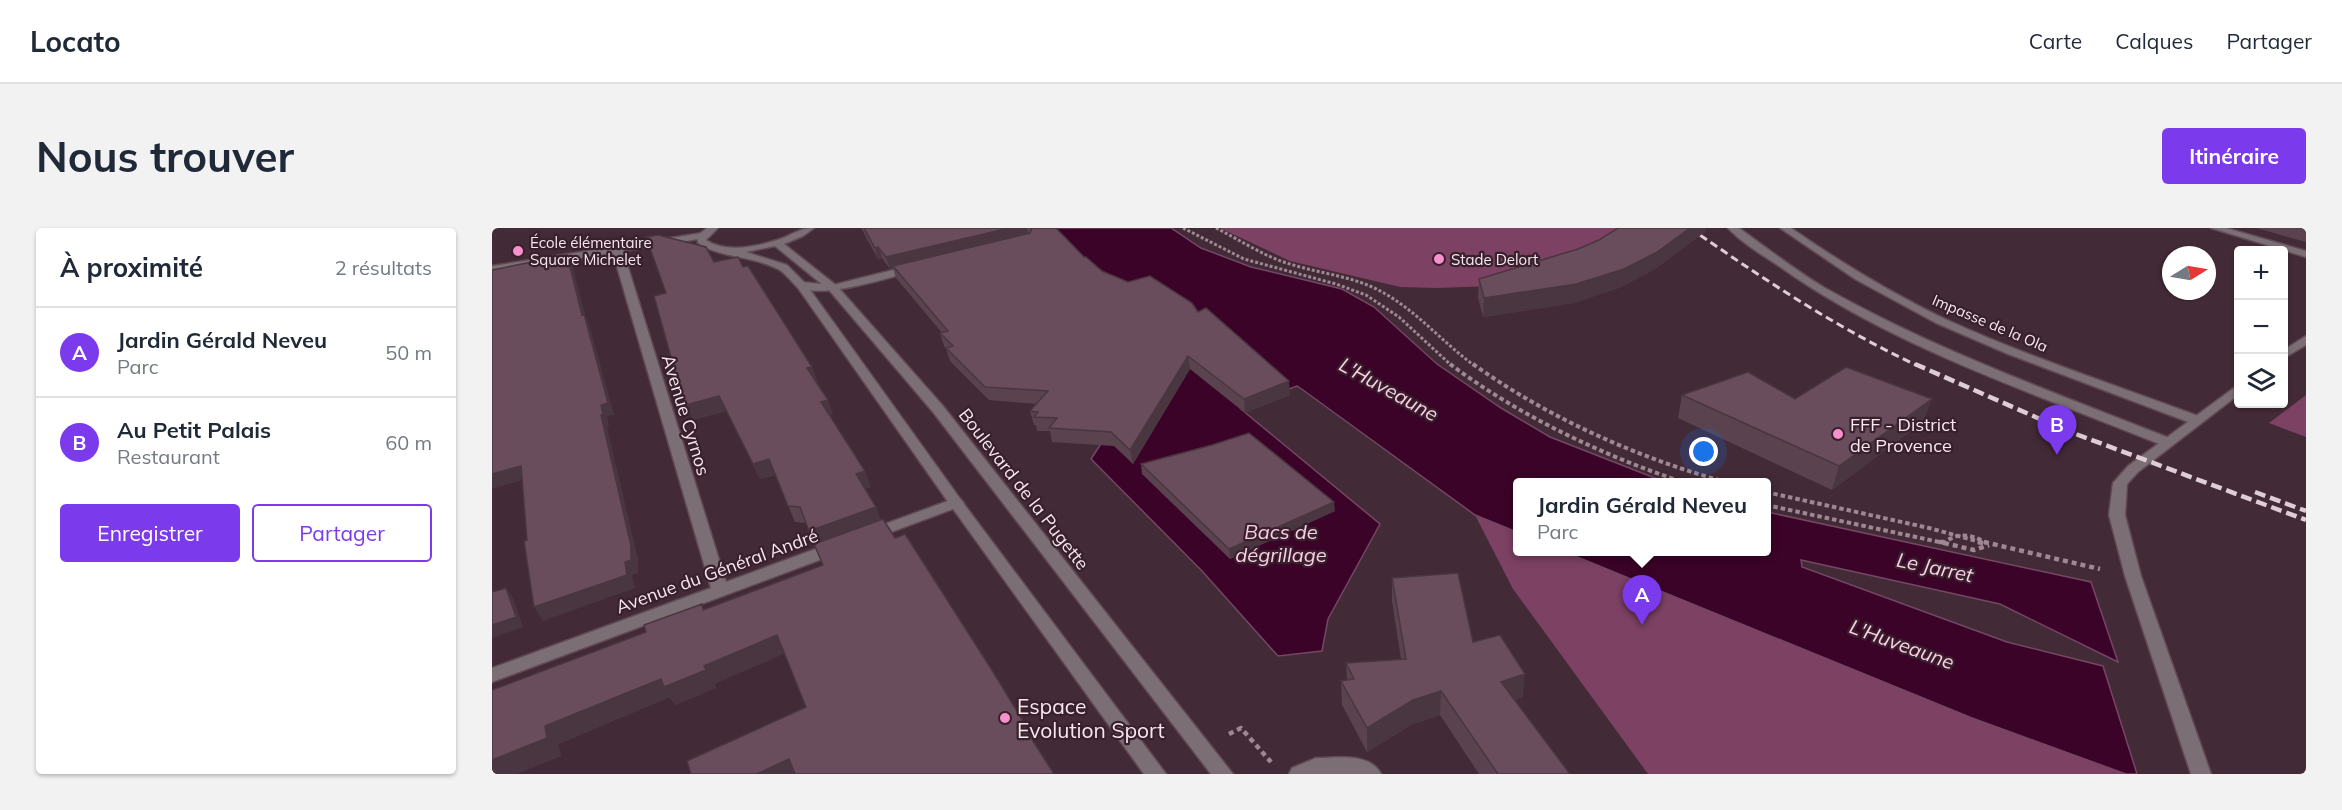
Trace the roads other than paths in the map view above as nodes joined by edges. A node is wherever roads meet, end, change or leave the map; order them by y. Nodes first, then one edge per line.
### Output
1 (713, 228) edge
2 (808, 228) edge
3 (1732, 228) edge
4 (1785, 228) edge
5 (2216, 228) edge
6 (702, 236) junction
7 (777, 243) junction
8 (617, 249) junction
9 (726, 249) junction
10 (2306, 254) edge
11 (926, 265) edge
12 (492, 269) edge
13 (801, 285) junction
14 (833, 288) junction
15 (2306, 339) edge
16 (2284, 354) edge
17 (2234, 392) edge
18 (2196, 420) junction
19 (2167, 442) junction
20 (956, 503) junction
21 (720, 590) junction
22 (492, 675) edge
23 (1156, 774) edge
24 (1223, 774) edge
25 (1299, 774) edge
26 (1371, 774) edge
27 (2201, 774) edge

1 - 6 street
2 - 7 street
3 - 19 street
4 - 18 street, Impasse de la Ola
5 - 10 street
6 - 8 street
6 - 9 street
7 - 9 street
7 - 14 street, Boulevard de la Pugette
8 - 12 street
8 - 21 street, Avenue Cyrnos
9 - 13 street
11 - 14 street
13 - 14 street
13 - 20 street
14 - 24 street, Boulevard de la Pugette
15 - 16 street
17 - 18 street
18 - 19 street
19 - 27 street
20 - 21 street, Avenue du Général André
20 - 23 street
21 - 22 street, Avenue du Général André
25 - 26 street

